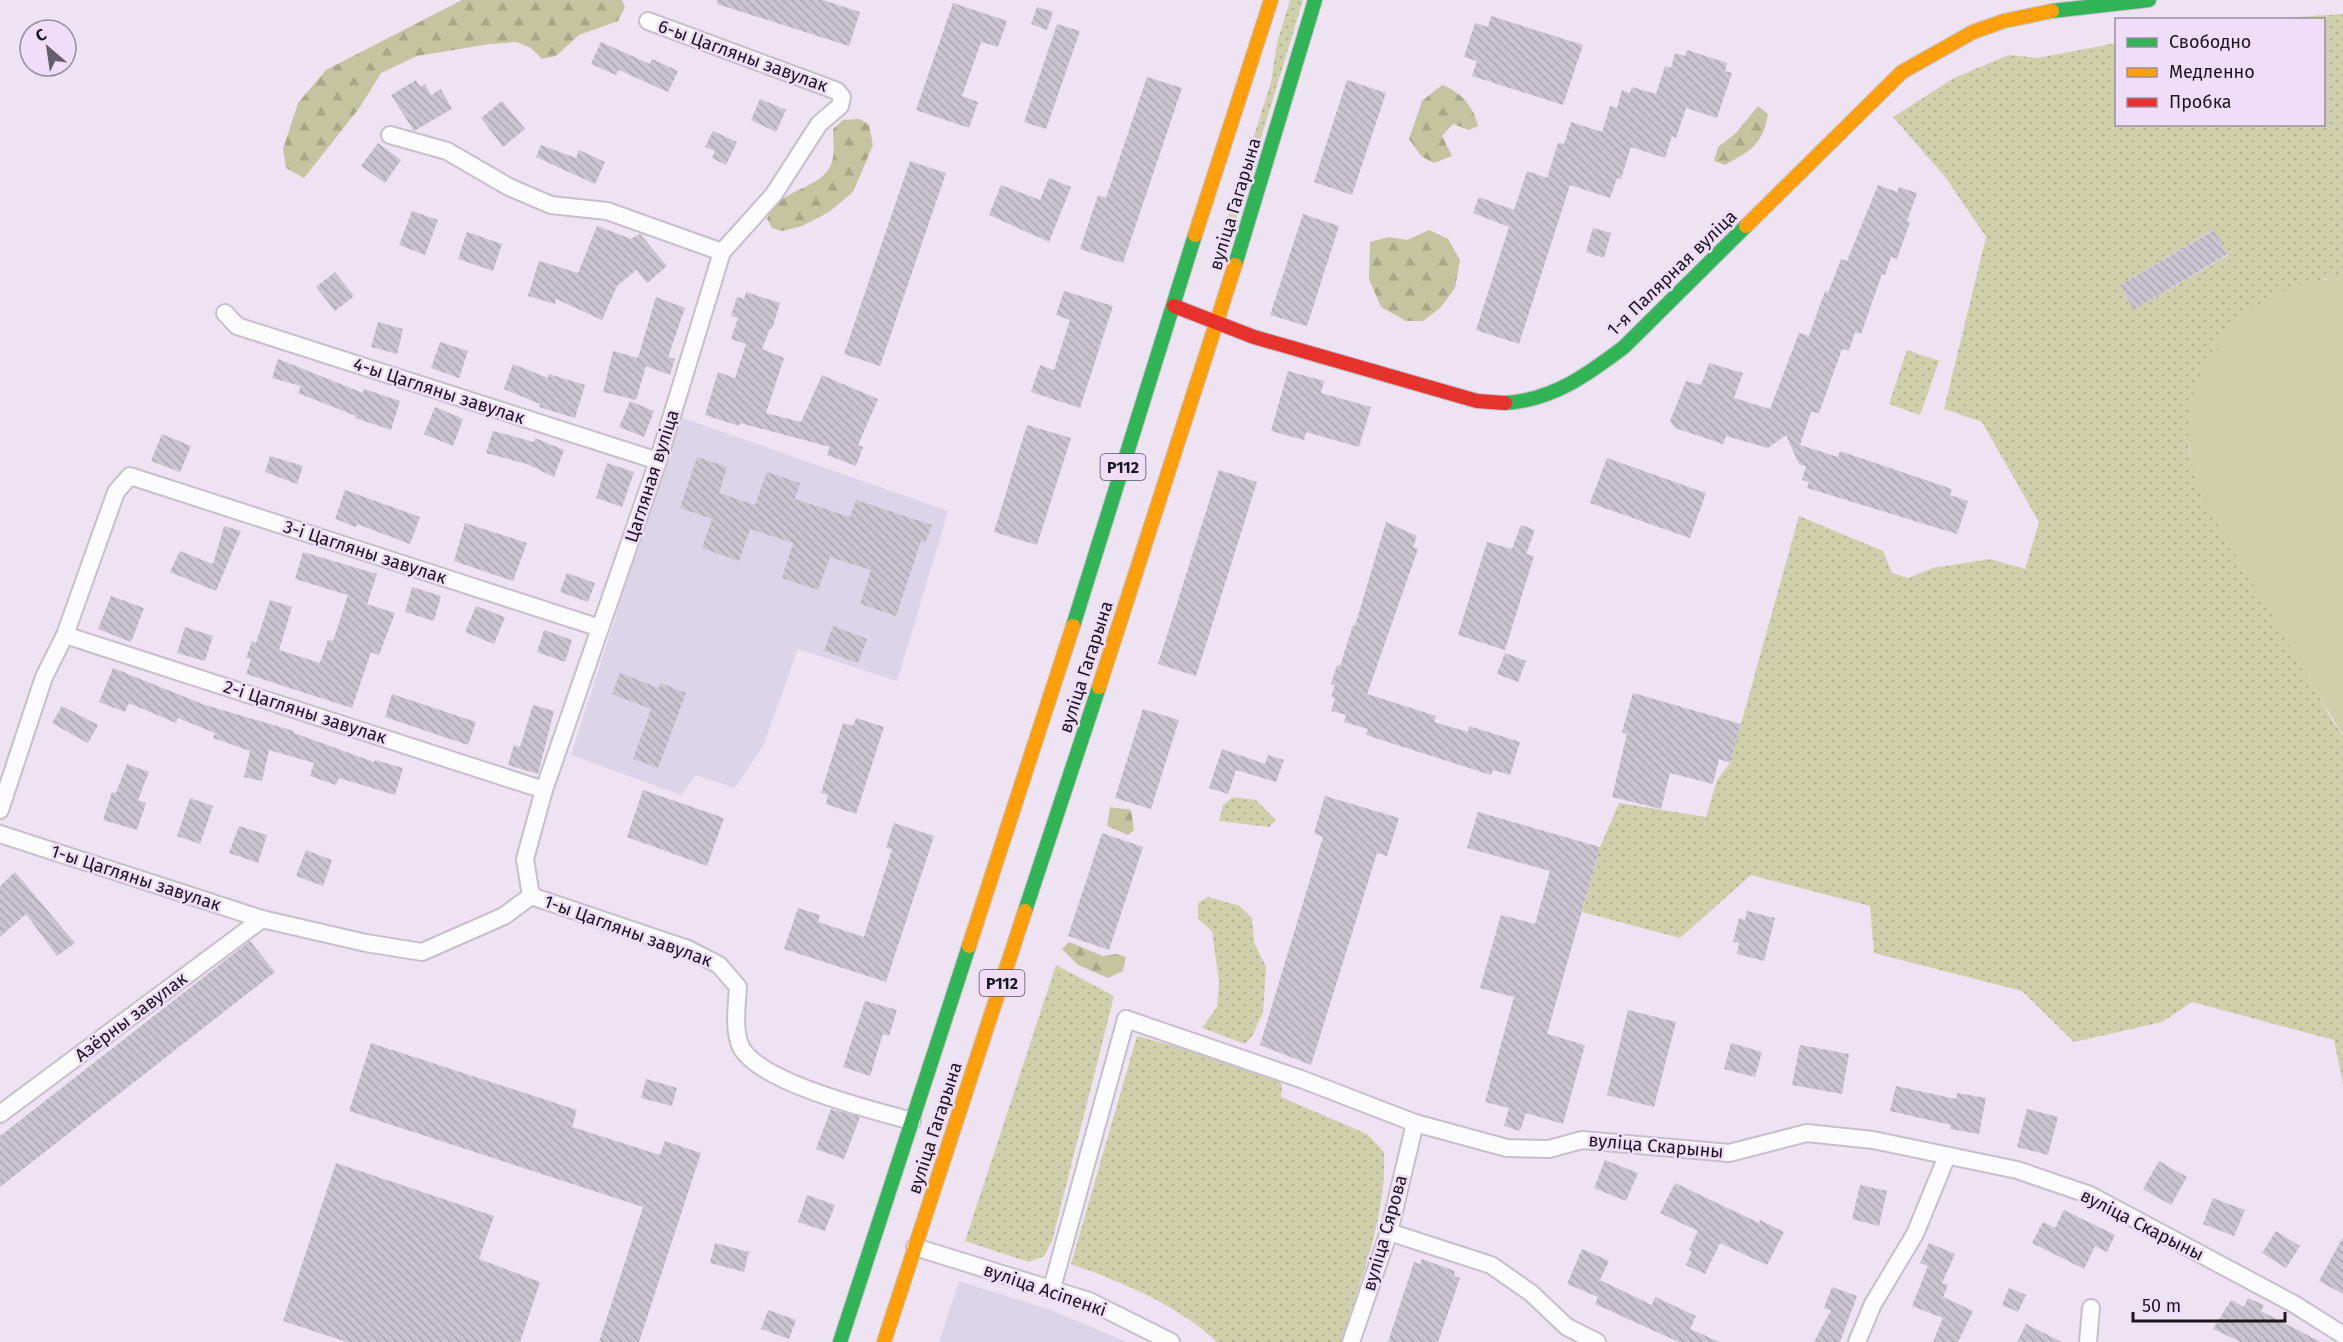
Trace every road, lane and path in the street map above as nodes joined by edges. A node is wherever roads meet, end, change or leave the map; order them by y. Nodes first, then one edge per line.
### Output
1 (1271, 0) edge
2 (1316, 0) edge
3 (2149, 0) edge
4 (648, 21) dead end
5 (837, 91) joint
6 (390, 135) dead end
7 (722, 252) junction
8 (1174, 306) junction
9 (225, 313) dead end
10 (1218, 323) junction
11 (658, 461) junction
12 (600, 628) junction
13 (65, 635) junction
14 (544, 790) junction
15 (0, 810) edge
16 (0, 834) edge
17 (531, 896) junction
18 (262, 919) junction
19 (0, 1114) edge
20 (912, 1121) junction
21 (1414, 1123) junction
22 (1947, 1156) junction
23 (1389, 1232) junction
24 (915, 1247) junction
25 (1052, 1288) junction
26 (2091, 1308) dead end
27 (2343, 1335) edge
28 (840, 1342) edge
29 (884, 1342) edge
30 (1172, 1342) edge
31 (1351, 1342) edge
32 (1598, 1342) edge
33 (1857, 1342) edge
34 (2088, 1342) edge

1 - 8 main road, вуліца Гагарына / Р112
2 - 10 main road, вуліца Гагарына / Р112
3 - 10 main road, 1-я Палярная вуліца
4 - 5 street, 6-ы Цагляны завулак
5 - 7 street, Цагляная вуліца
6 - 7 street
7 - 11 street, Цагляная вуліца
8 - 10 main road, 1-я Палярная вуліца
8 - 20 main road, вуліца Гагарына / Р112
9 - 11 street, 4-ы Цагляны завулак
10 - 24 main road, вуліца Гагарына / Р112
11 - 12 street, Цагляная вуліца
12 - 13 street, 3-і Цагляны завулак
12 - 14 street, Цагляная вуліца
13 - 14 street, 2-і Цагляны завулак
13 - 15 street
14 - 17 street, Цагляная вуліца
16 - 18 street, 1-ы Цагляны завулак
17 - 18 street, 1-ы Цагляны завулак
17 - 20 street, 1-ы Цагляны завулак
18 - 19 street, Азёрны завулак
20 - 28 main road, вуліца Гагарына / Р112
21 - 22 street, вуліца Скарыны
21 - 23 street, вуліца Сярова
21 - 25 street, вуліца Скарыны
22 - 27 street, вуліца Скарыны
22 - 33 street
23 - 31 street, вуліца Сярова
23 - 32 street
24 - 25 street, вуліца Асіпенкі
24 - 29 main road, вуліца Гагарына / Р112
25 - 30 street, вуліца Асіпенкі
26 - 34 street

